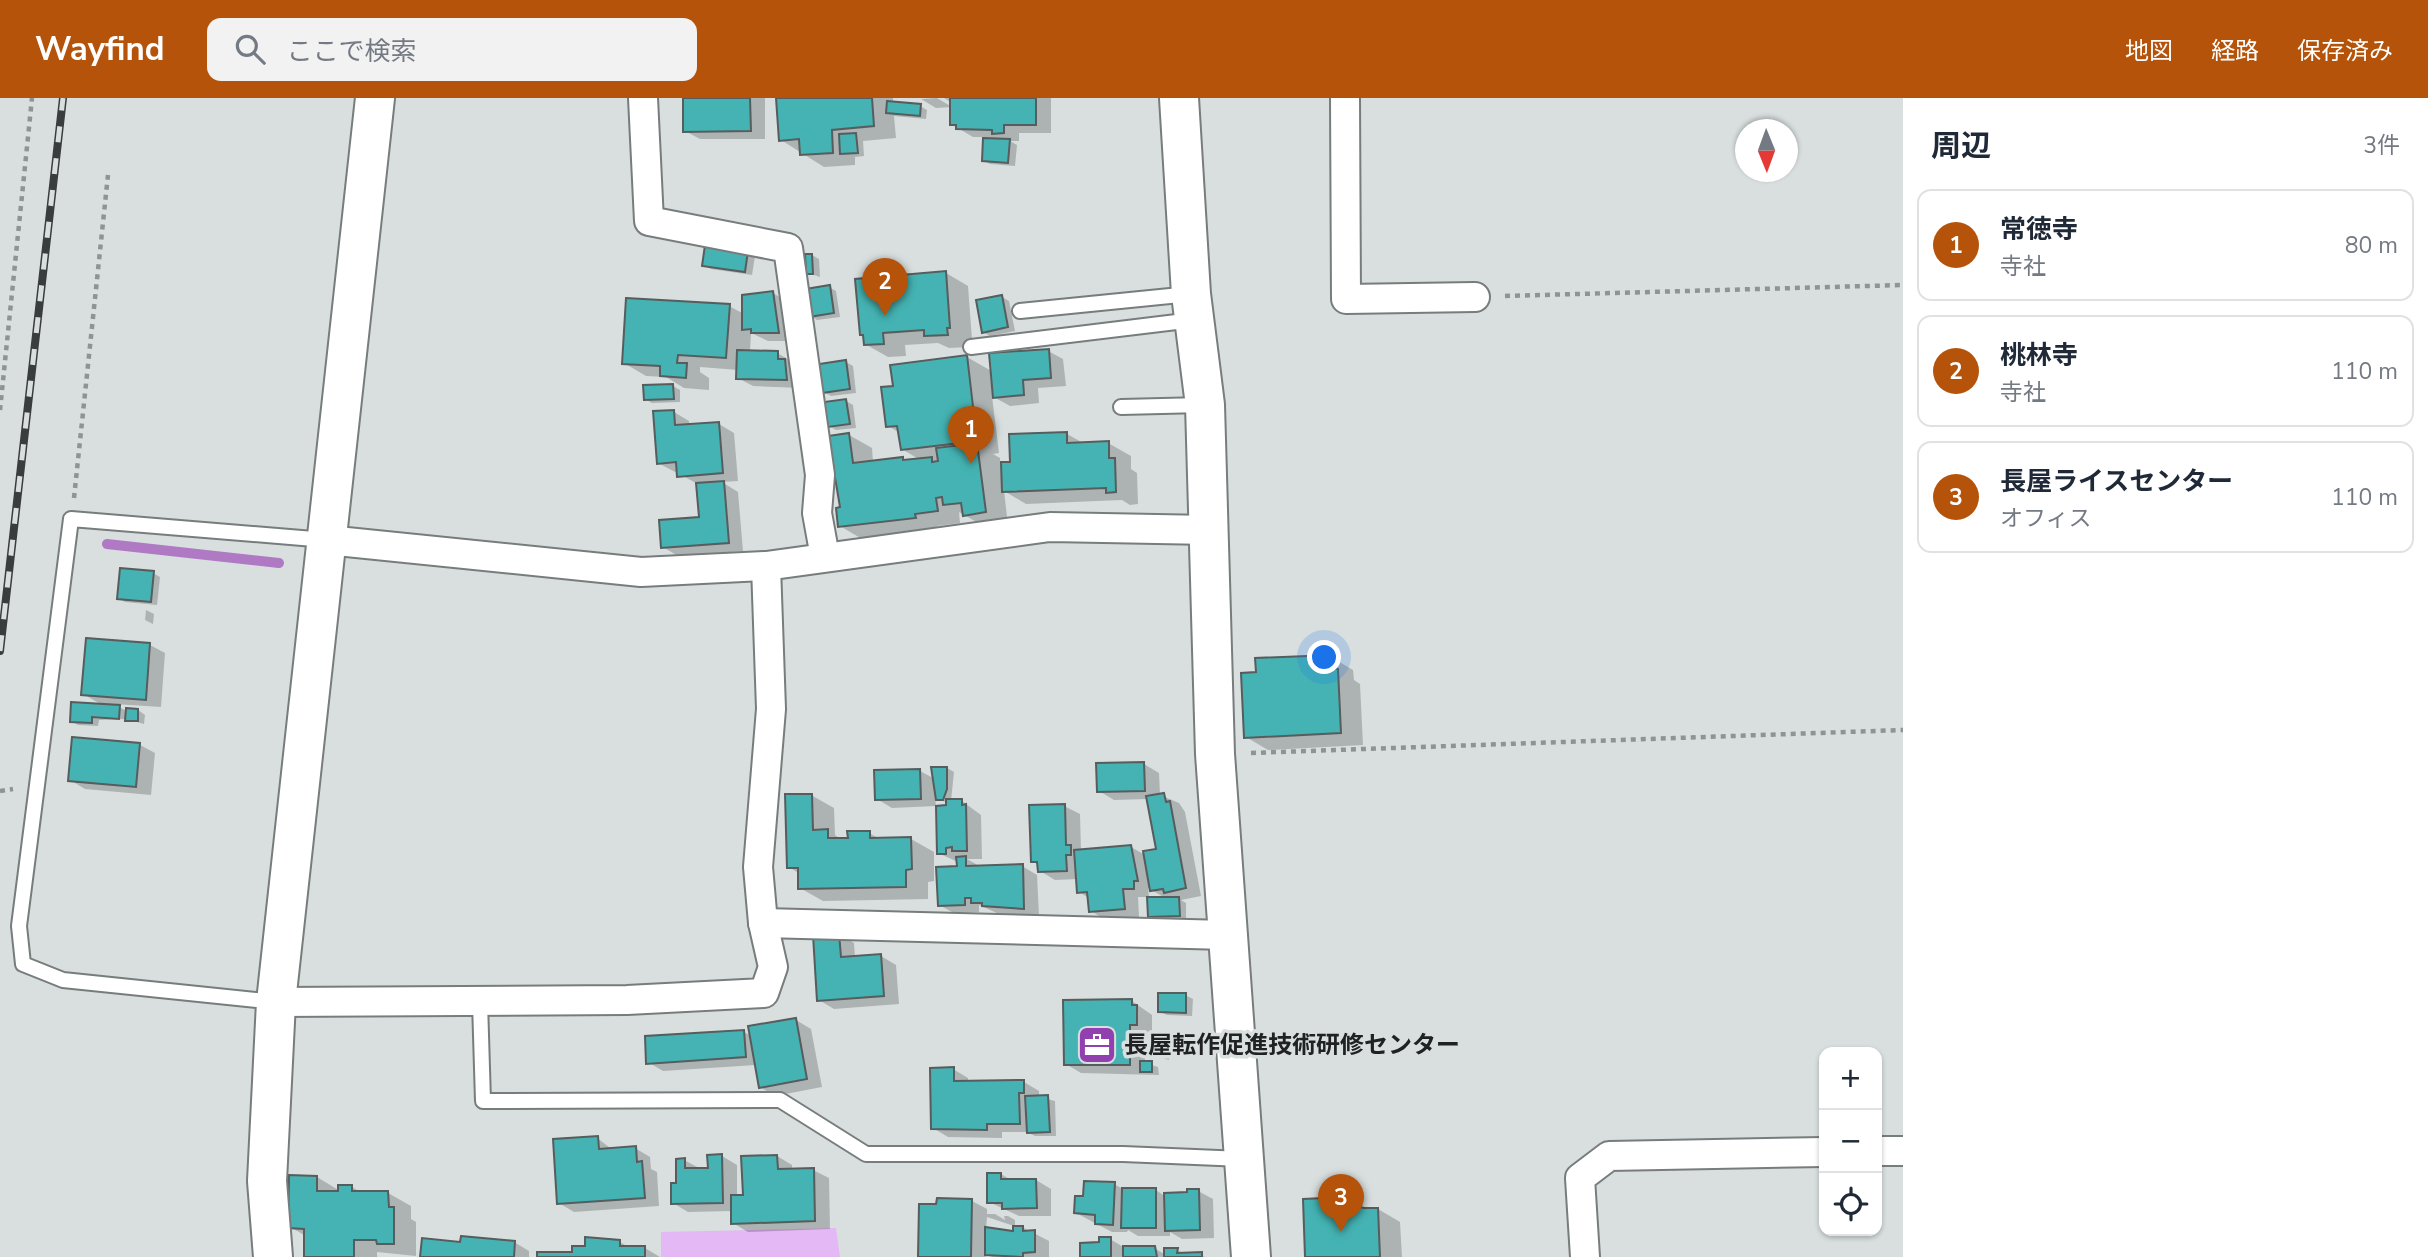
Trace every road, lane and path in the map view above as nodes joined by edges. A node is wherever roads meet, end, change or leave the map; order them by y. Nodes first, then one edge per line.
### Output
1 (32, 98) edge
2 (375, 98) edge
3 (643, 98) edge
4 (1179, 98) edge
5 (1345, 98) edge
6 (108, 175) dead end
7 (1903, 285) edge
8 (1475, 296) joint
9 (1193, 307) junction
10 (1020, 311) dead end
11 (971, 347) dead end
12 (1205, 405) junction
13 (1121, 407) dead end
14 (0, 410) edge
15 (72, 519) junction
16 (1210, 530) junction
17 (327, 540) junction
18 (825, 557) junction
19 (766, 566) junction
20 (1903, 730) edge
21 (1215, 754) junction
22 (763, 923) junction
23 (1227, 935) junction
24 (276, 1002) junction
25 (480, 1002) junction
26 (1903, 1150) edge
27 (1882, 1151) edge
28 (1819, 1152) edge
29 (1244, 1159) junction
30 (273, 1257) edge
31 (1251, 1257) edge
32 (1585, 1257) edge

1 - 14 path
2 - 17 street
3 - 18 street
4 - 9 street
5 - 8 street
6 - 15 path
7 - 8 path
9 - 10 lane
9 - 11 lane
9 - 12 street
12 - 13 lane
12 - 16 street
15 - 17 lane
15 - 24 lane
16 - 18 street
16 - 21 street
17 - 19 street
17 - 24 street
18 - 19 street
19 - 22 street
20 - 21 path
21 - 23 street
22 - 23 street
22 - 25 street
23 - 29 street
24 - 25 street
24 - 30 street
25 - 29 lane
26 - 27 street
28 - 32 street
29 - 31 street

